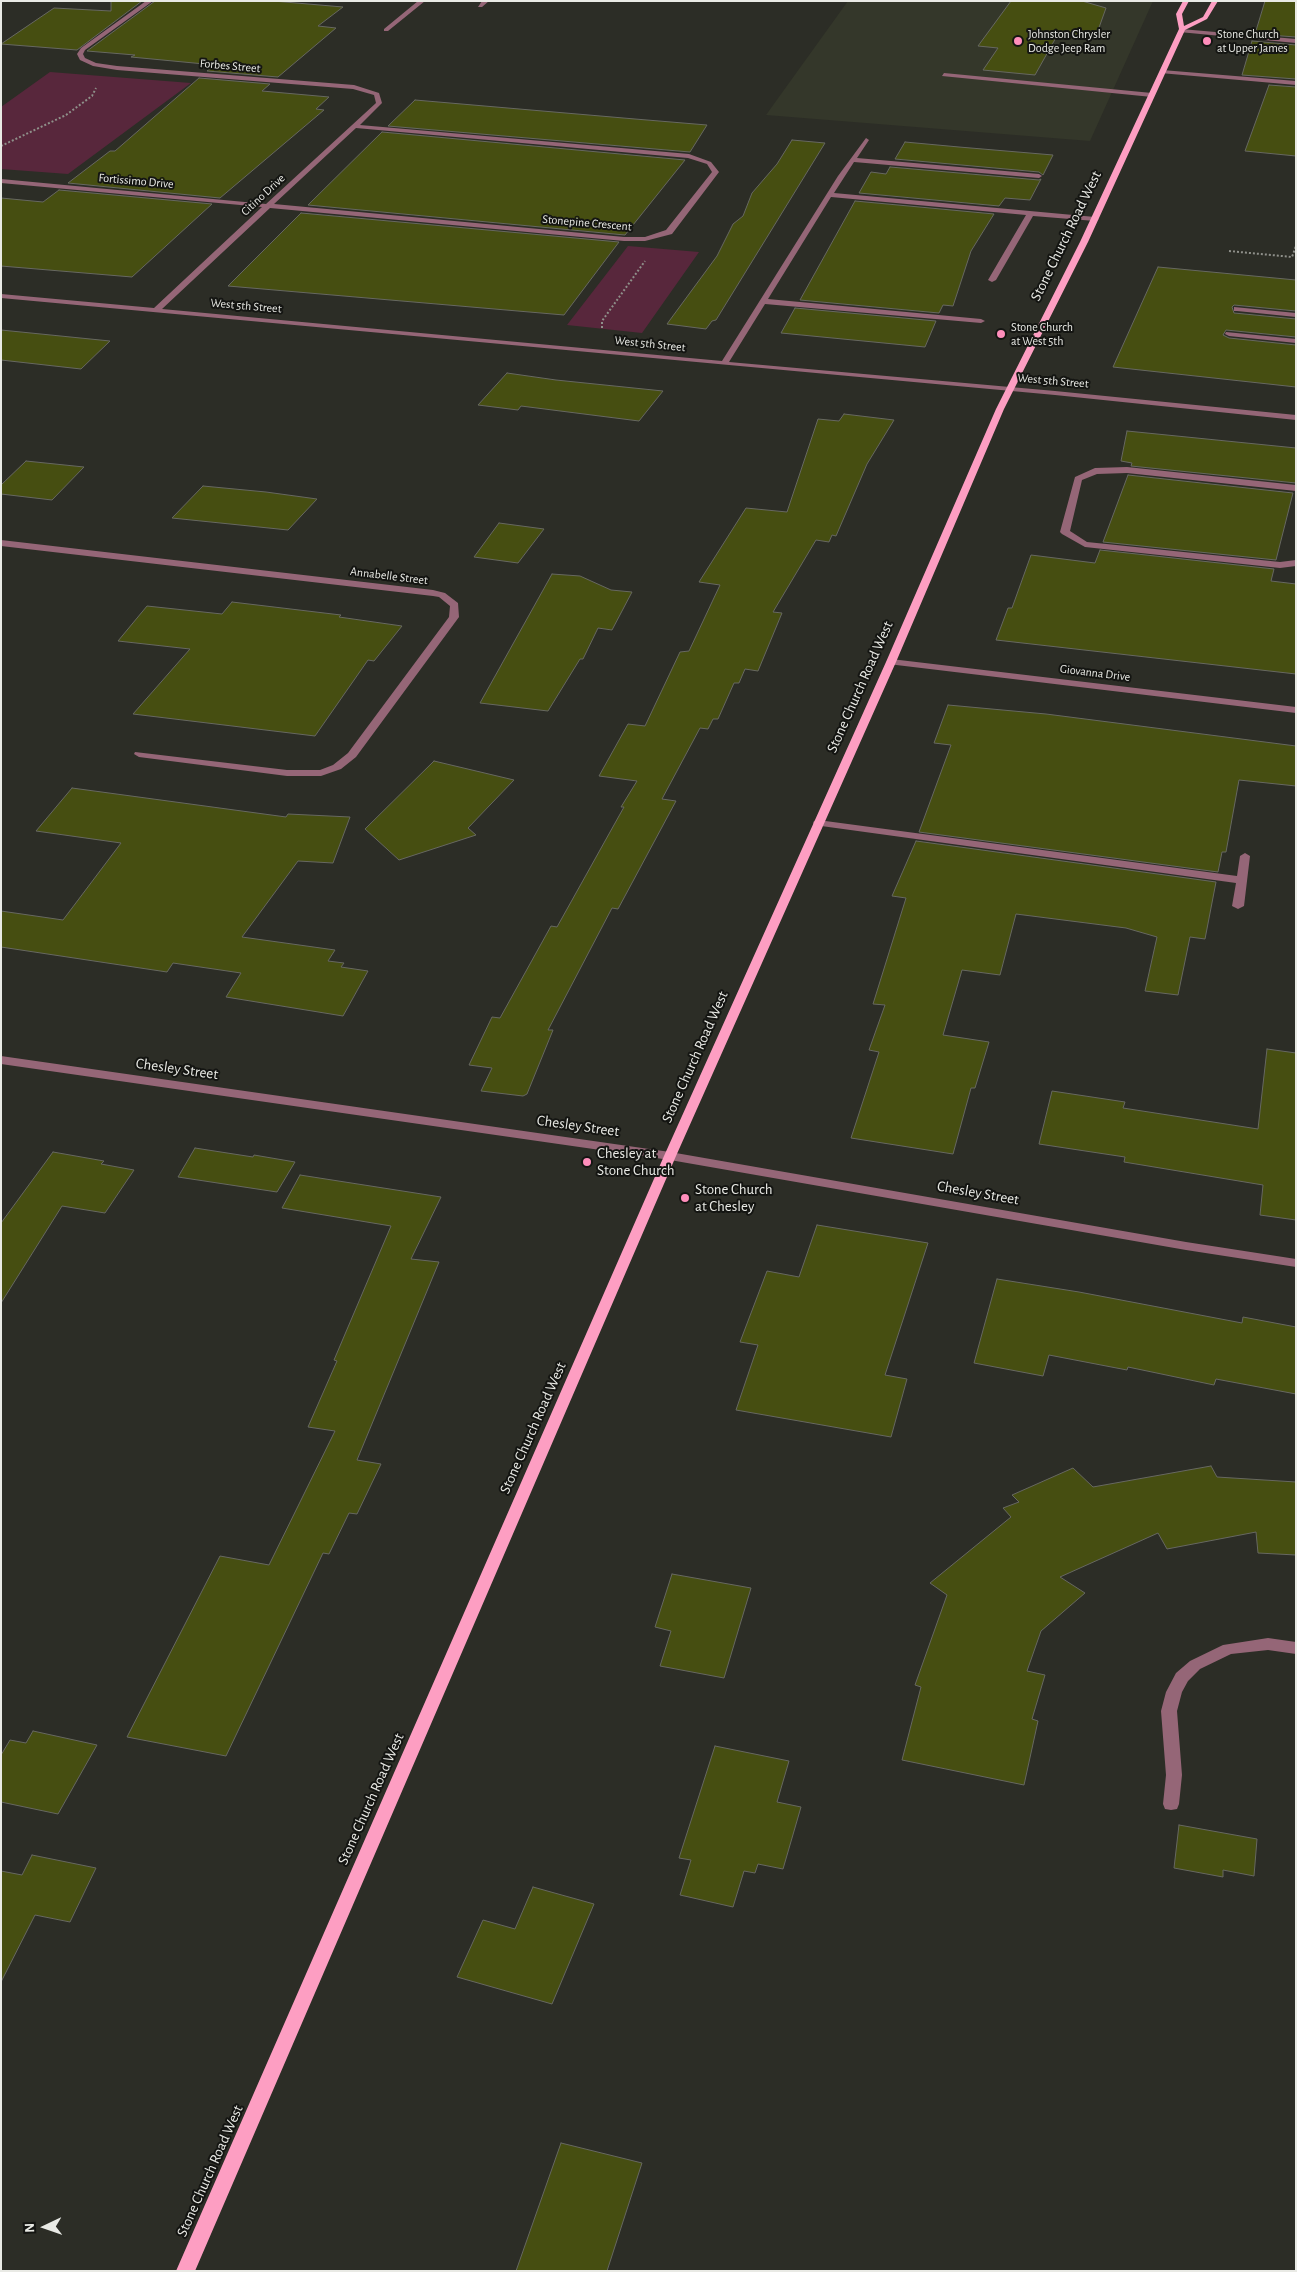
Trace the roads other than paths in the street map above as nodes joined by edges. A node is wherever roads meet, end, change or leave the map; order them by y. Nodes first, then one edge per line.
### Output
1 (150, 1) edge
2 (422, 1) edge
3 (486, 1) edge
4 (1186, 1) edge
5 (1215, 1) edge
6 (480, 6) dead end
7 (386, 30) dead end
8 (1181, 30) junction
9 (1296, 41) edge
10 (1162, 72) junction
11 (944, 75) dead end
12 (1296, 83) edge
13 (376, 94) joint
14 (1152, 95) junction
15 (353, 126) junction
16 (866, 140) dead end
17 (853, 160) junction
18 (1039, 176) dead end
19 (1, 180) edge
20 (830, 196) junction
21 (268, 205) junction
22 (1031, 212) junction
23 (1095, 219) junction
24 (992, 280) dead end
25 (1, 296) edge
26 (763, 301) junction
27 (1237, 309) dead end
28 (156, 310) junction
29 (1296, 315) edge
30 (981, 321) dead end
31 (1229, 334) dead end
32 (1296, 341) edge
33 (724, 364) junction
34 (1010, 389) junction
35 (1296, 418) edge
36 (1296, 488) edge
37 (1, 543) edge
38 (1296, 563) edge
39 (891, 662) junction
40 (1296, 710) edge
41 (139, 754) dead end
42 (818, 823) junction
43 (1245, 856) dead end
44 (1241, 880) junction
45 (1238, 906) dead end
46 (3, 1063) edge
47 (670, 1156) junction
48 (1296, 1263) edge
49 (1296, 1648) edge
50 (1171, 1804) dead end
51 (185, 2271) edge

1 - 13 street, Forbes Street
2 - 7 street
3 - 6 street
4 - 8 main road, Stone Church Road West
5 - 8 main road
8 - 9 street
8 - 10 main road, Stone Church Road West
10 - 12 street
10 - 14 main road, Stone Church Road West
11 - 14 street
13 - 15 street, Citino Drive
14 - 23 main road, Stone Church Road West
15 - 21 street, Citino Drive
15 - 21 street, Stonepine Crescent
16 - 17 street
17 - 18 street
17 - 20 street
19 - 21 street, Fortissimo Drive
20 - 22 street
20 - 26 street
21 - 28 street, Citino Drive
22 - 23 street
22 - 24 street
23 - 34 main road, Stone Church Road West
25 - 28 street, West 5th Street
26 - 30 street
26 - 33 street
27 - 29 street
28 - 33 street, West 5th Street
31 - 32 street
33 - 34 street, West 5th Street
34 - 35 street, West 5th Street
34 - 39 main road, Stone Church Road West
36 - 38 street
37 - 41 street, Annabelle Street
39 - 40 street, Giovanna Drive
39 - 42 main road, Stone Church Road West
42 - 44 street
42 - 47 main road, Stone Church Road West
43 - 44 street
44 - 45 street
46 - 47 street, Chesley Street
47 - 48 street, Chesley Street
47 - 51 main road, Stone Church Road West
49 - 50 street

